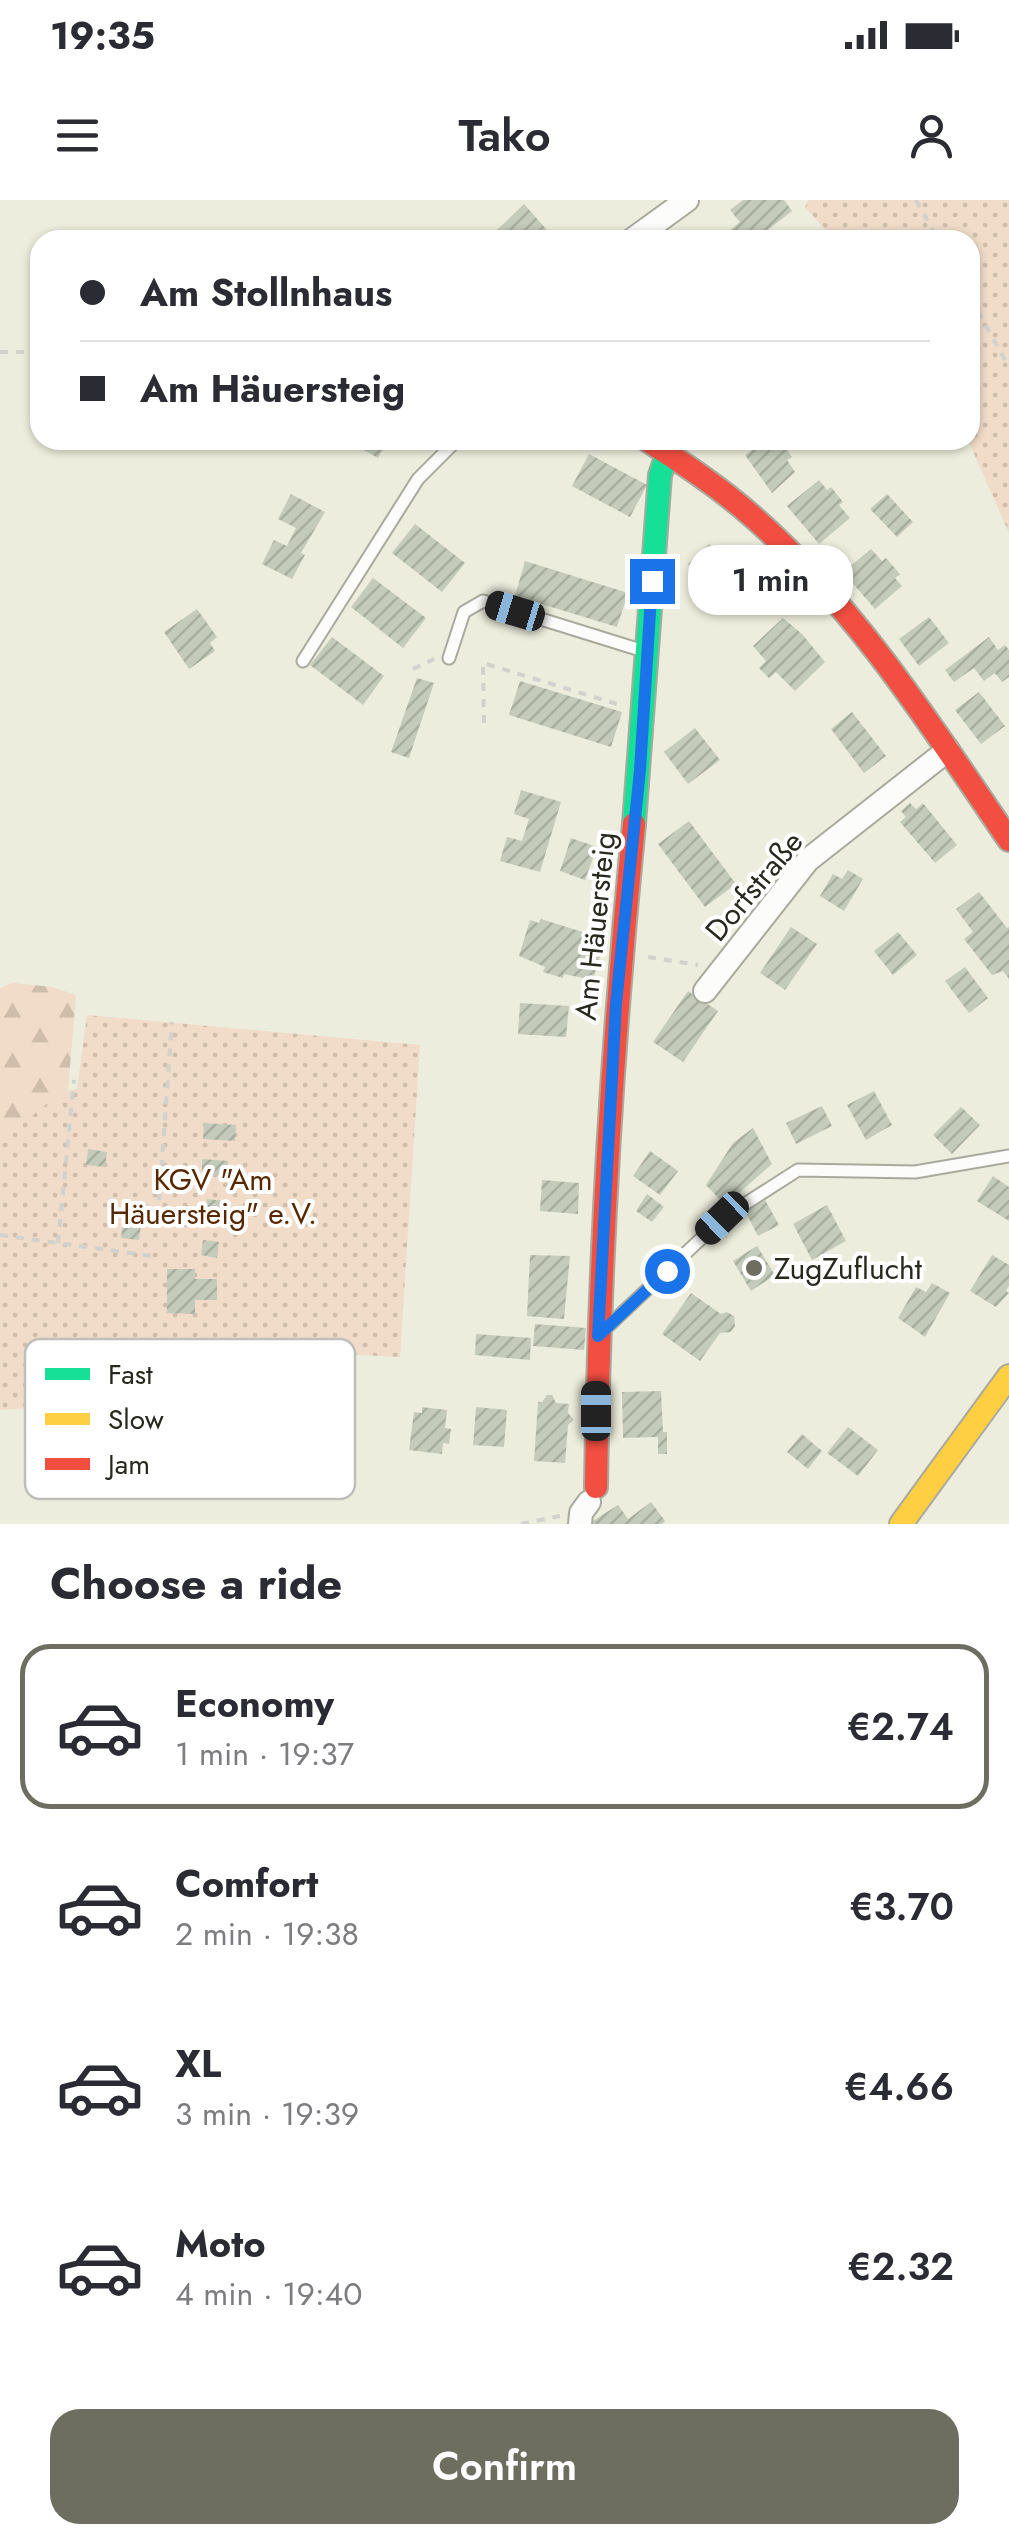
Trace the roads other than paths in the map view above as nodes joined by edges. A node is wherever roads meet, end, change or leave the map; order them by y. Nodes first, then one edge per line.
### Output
1 (687, 200) edge
2 (646, 230) edge
3 (447, 450) edge
4 (664, 450) edge
5 (668, 452) junction
6 (646, 652) junction
7 (442, 658) road end
8 (303, 661) dead end
9 (948, 750) junction
10 (1009, 840) edge
11 (705, 991) dead end
12 (1009, 1156) edge
13 (598, 1336) junction
14 (1009, 1376) edge
15 (587, 1506) edge
16 (901, 1524) edge

1 - 2 street
3 - 8 lane
4 - 5 street
5 - 6 street, Am Häuersteig
5 - 9 street
6 - 7 lane
6 - 13 street, Am Häuersteig
9 - 10 street
9 - 11 street, Dorfstraße
12 - 13 lane
13 - 15 street, Am Häuersteig
14 - 16 street

